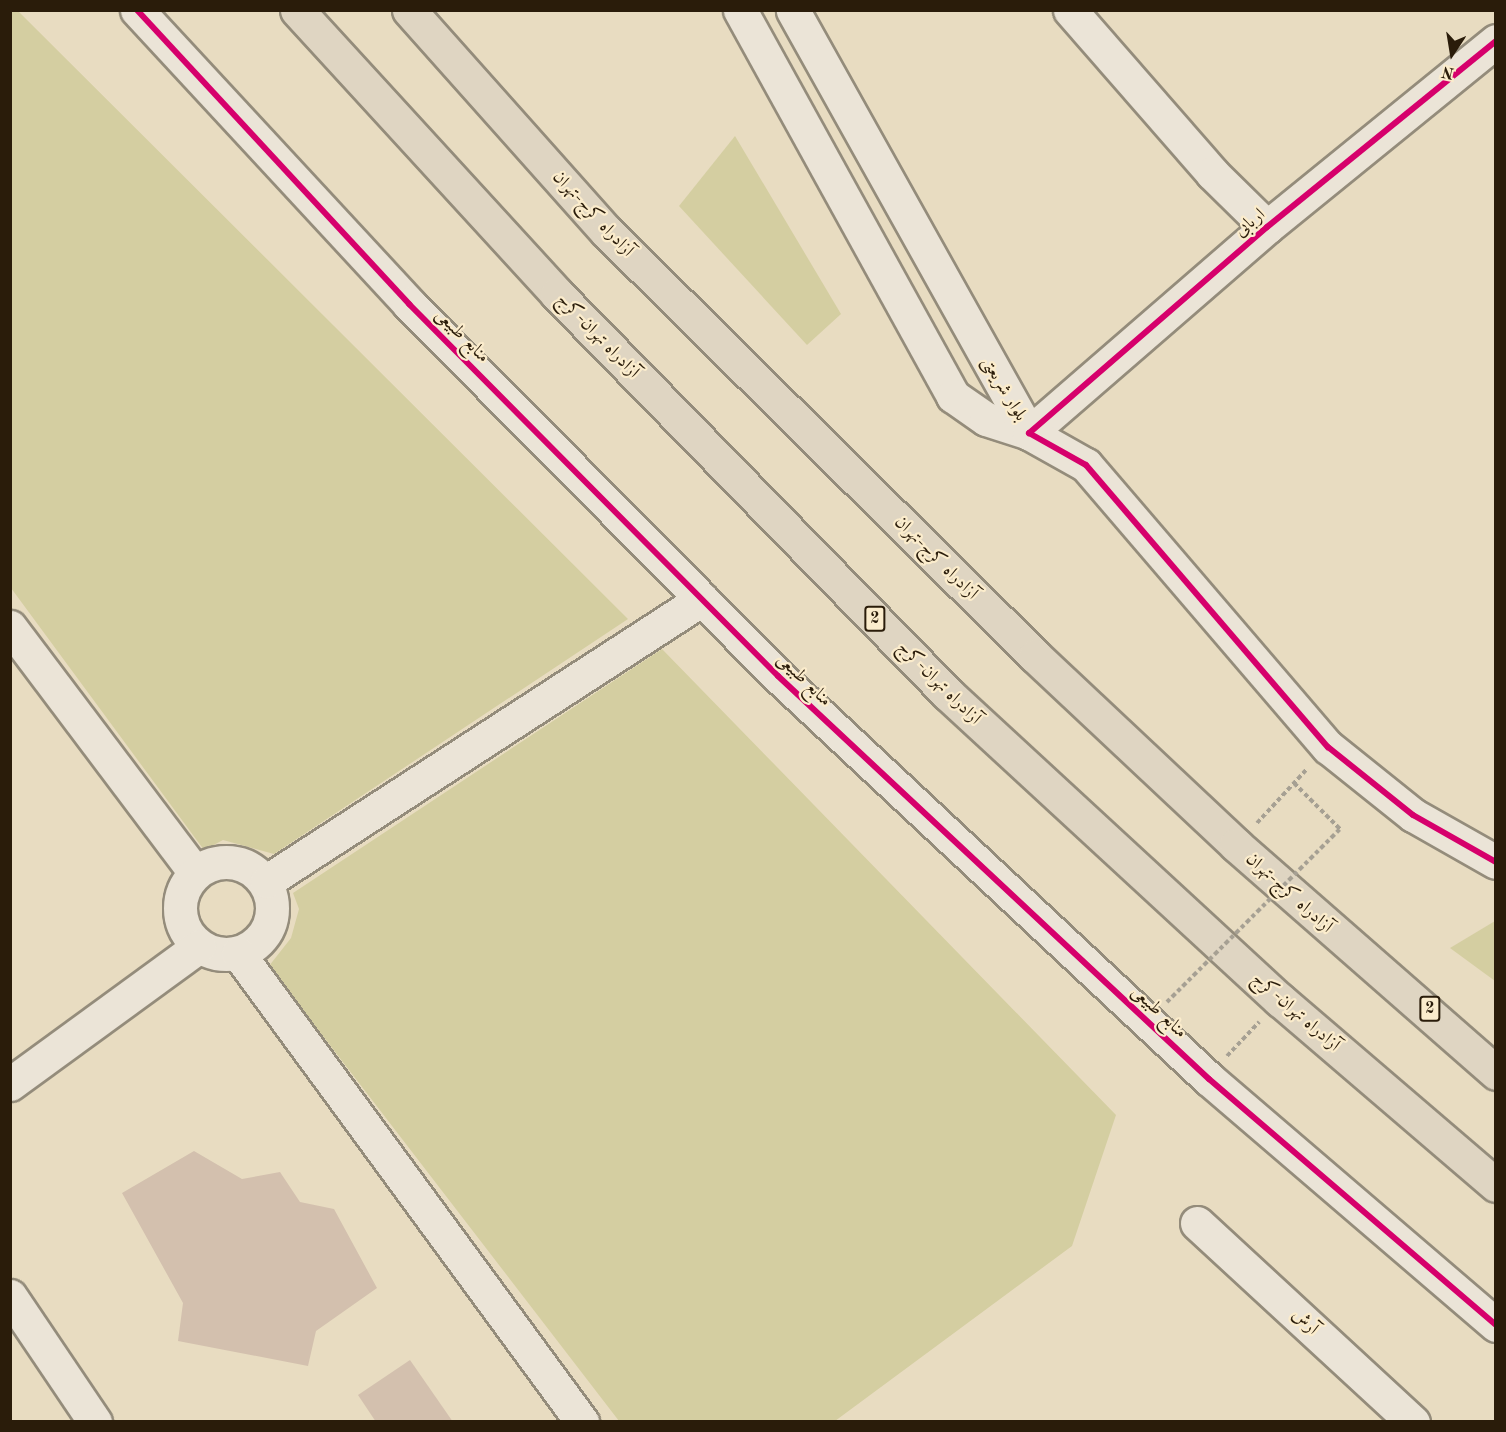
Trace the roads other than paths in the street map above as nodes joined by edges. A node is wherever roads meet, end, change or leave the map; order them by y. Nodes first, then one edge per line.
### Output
1 (137, 10) edge
2 (297, 10) edge
3 (409, 10) edge
4 (740, 10) edge
5 (793, 10) edge
6 (1070, 10) edge
7 (1496, 41) edge
8 (1268, 227) junction
9 (1029, 433) junction
10 (702, 600) junction
11 (10, 627) edge
12 (1496, 862) edge
13 (193, 870) junction
14 (267, 881) junction
15 (199, 946) junction
16 (238, 953) junction
17 (1364, 961) junction
18 (1496, 1058) edge
19 (1496, 1073) edge
20 (10, 1084) edge
21 (1496, 1185) edge
22 (1197, 1223) dead end
23 (10, 1296) edge
24 (1496, 1325) edge
25 (95, 1422) edge
26 (582, 1422) edge
27 (1413, 1422) edge

1 - 10 street, منابع طبیعی
2 - 21 highway, آزادراه تهران-کرج / 2
3 - 17 highway, آزادراه کرج-تهران / 2
4 - 9 street, بلوار شریعتی
5 - 9 street, بلوار شریعتی
6 - 8 street
7 - 8 street, اربابی
8 - 9 street, اربابی
9 - 12 street
10 - 14 street
10 - 24 street, منابع طبیعی
11 - 13 street
13 - 14 street
13 - 15 street
14 - 16 street
15 - 16 street
15 - 20 street
16 - 26 street
17 - 18 highway, 2
17 - 19 highway, آزادراه کرج-تهران / 2
22 - 27 street, آرش
23 - 25 street

